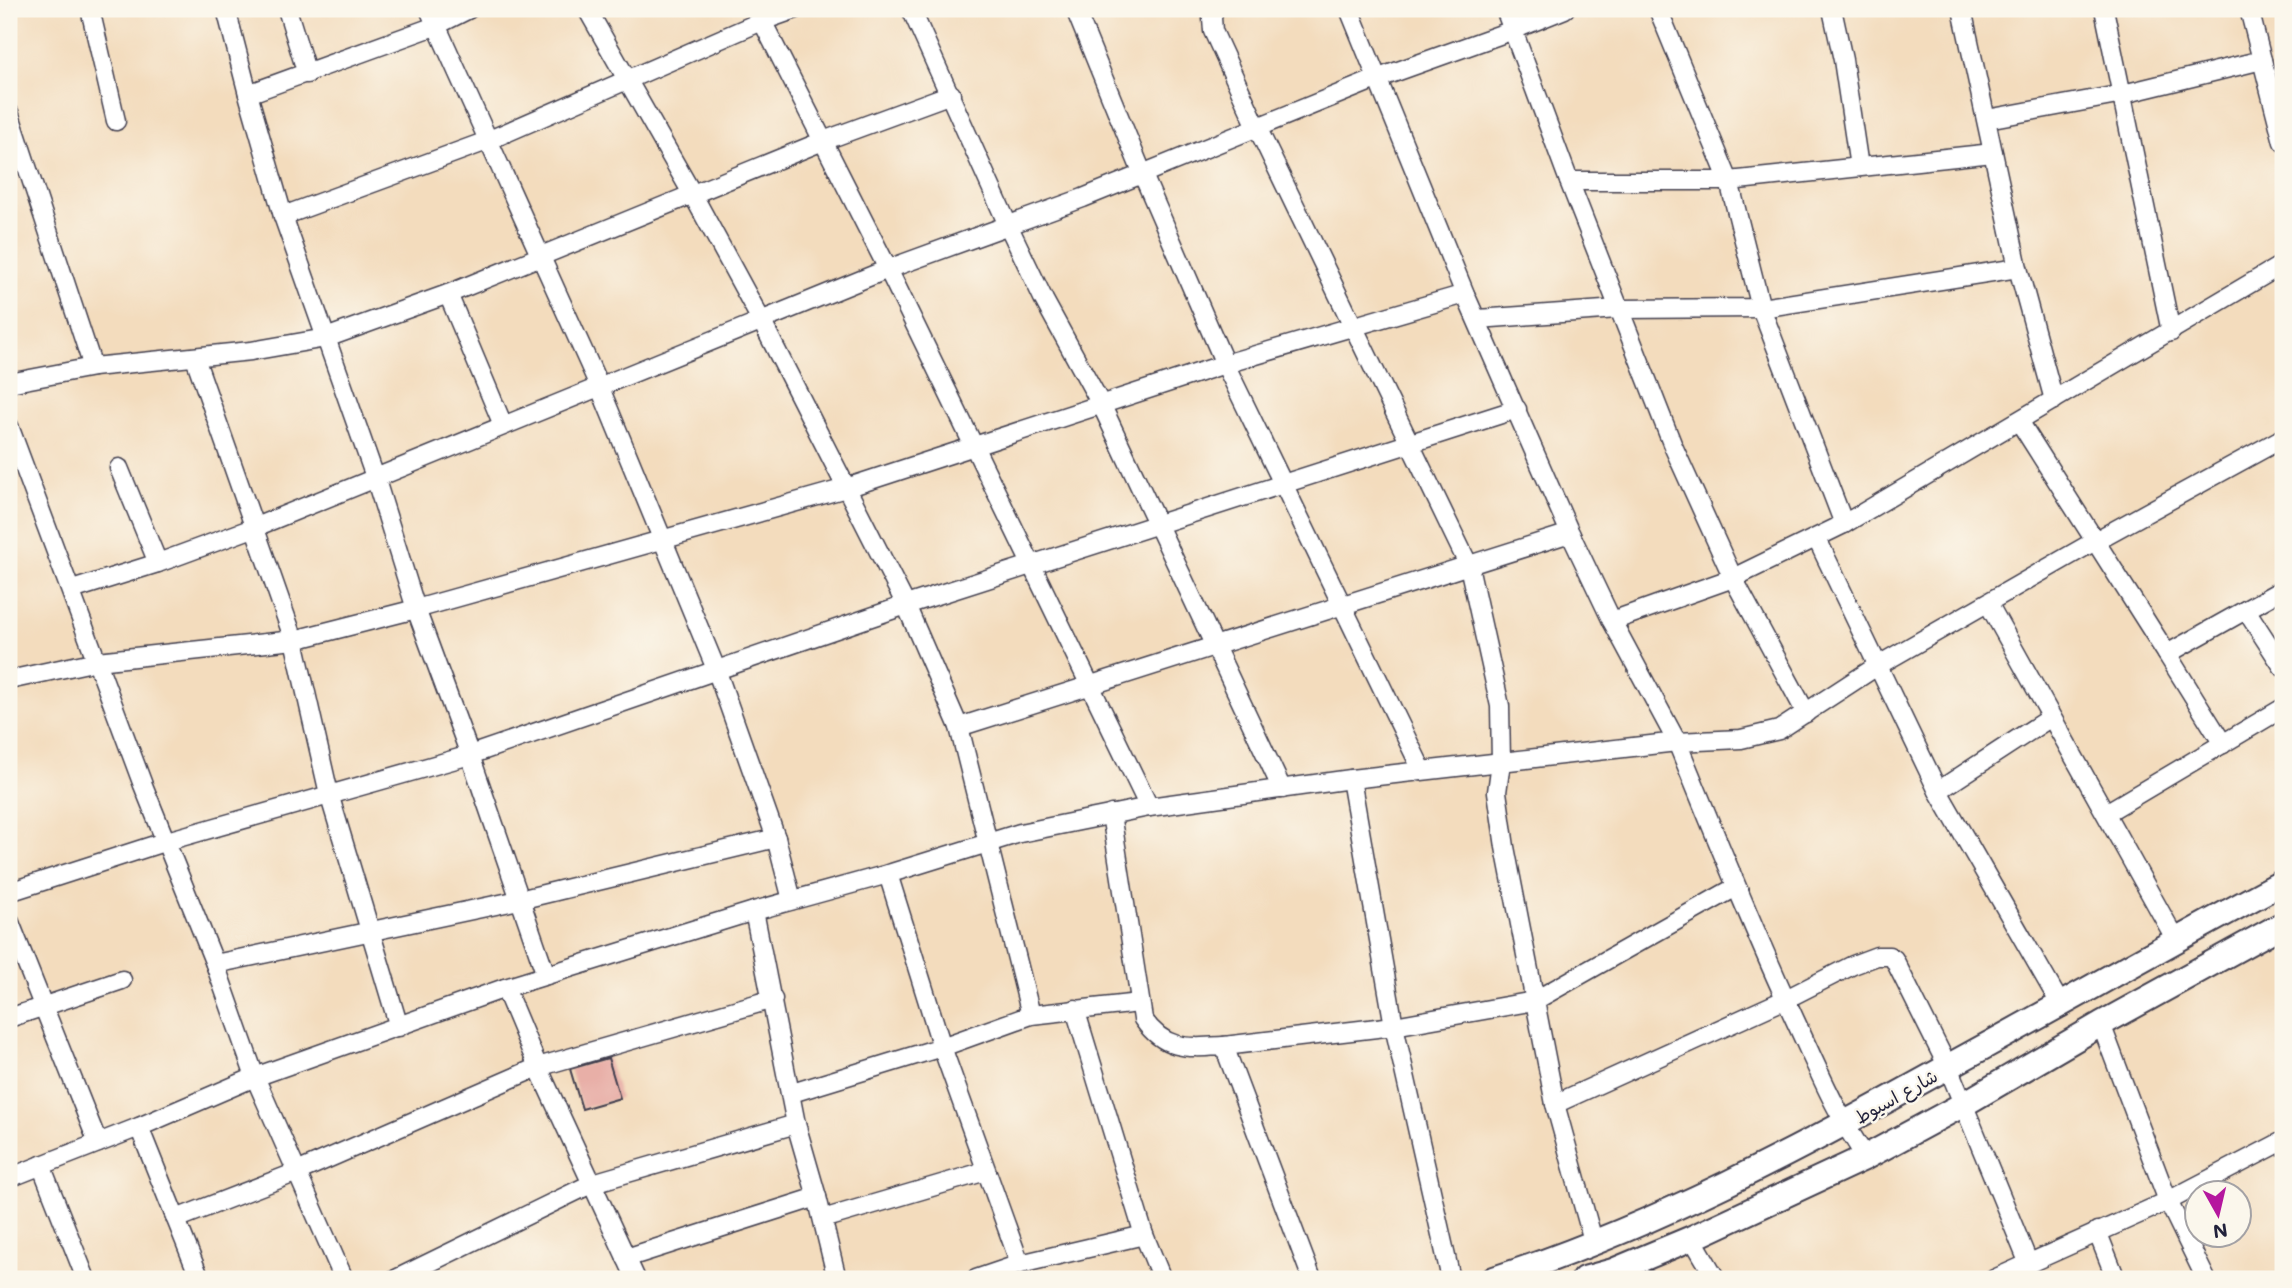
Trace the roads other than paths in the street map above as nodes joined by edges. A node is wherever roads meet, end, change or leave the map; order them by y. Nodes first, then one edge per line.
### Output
1 (90, 9) edge
2 (226, 9) edge
3 (287, 9) edge
4 (429, 9) edge
5 (469, 9) edge
6 (587, 9) edge
7 (796, 9) edge
8 (911, 9) edge
9 (1075, 9) edge
10 (1214, 9) edge
11 (1349, 9) edge
12 (1505, 9) edge
13 (1565, 9) edge
14 (1658, 9) edge
15 (1832, 9) edge
16 (1962, 9) edge
17 (2104, 9) edge
18 (2249, 9) edge
19 (759, 15) edge
20 (435, 26) junction
21 (1513, 30) junction
22 (2262, 60) junction
23 (307, 74) junction
24 (1376, 79) junction
25 (626, 80) junction
26 (247, 93) junction
27 (951, 94) junction
28 (2123, 94) junction
29 (9, 112) edge
30 (1987, 120) junction
31 (116, 121) dead end
32 (1257, 127) junction
33 (487, 141) junction
34 (823, 141) junction
35 (2283, 142) edge
36 (1993, 153) junction
37 (1860, 167) junction
38 (1143, 175) junction
39 (1569, 181) junction
40 (1729, 181) junction
41 (693, 195) junction
42 (283, 216) junction
43 (1008, 225) junction
44 (540, 257) junction
45 (2283, 264) edge
46 (2018, 268) junction
47 (888, 269) junction
48 (1465, 294) junction
49 (448, 295) junction
50 (1761, 308) junction
51 (1618, 309) junction
52 (1478, 319) junction
53 (761, 320) junction
54 (1354, 326) junction
55 (2171, 332) junction
56 (326, 338) junction
57 (195, 358) junction
58 (1225, 364) junction
59 (93, 367) junction
60 (9, 383) edge
61 (600, 388) junction
62 (2054, 400) junction
63 (1102, 406) junction
64 (1517, 409) junction
65 (2019, 421) junction
66 (503, 425) junction
67 (9, 426) edge
68 (2283, 438) edge
69 (1411, 444) junction
70 (974, 445) junction
71 (119, 468) dead end
72 (374, 477) junction
73 (1282, 485) junction
74 (846, 488) junction
75 (1158, 522) junction
76 (1844, 524) junction
77 (253, 528) junction
78 (1570, 533) junction
79 (663, 539) junction
80 (1817, 539) junction
81 (2095, 541) junction
82 (158, 563) junction
83 (1032, 564) junction
84 (1469, 566) junction
85 (1733, 578) junction
86 (2283, 589) edge
87 (72, 590) junction
88 (1988, 603) junction
89 (1343, 604) junction
90 (906, 605) junction
91 (416, 609) junction
92 (2246, 610) junction
93 (1612, 621) junction
94 (293, 640) junction
95 (1215, 645) junction
96 (2167, 654) junction
97 (97, 661) junction
98 (1877, 666) junction
99 (2283, 667) edge
100 (716, 669) junction
101 (9, 680) edge
102 (1090, 684) junction
103 (2283, 708) edge
104 (1806, 713) junction
105 (2051, 717) junction
106 (959, 727) junction
107 (1677, 742) junction
108 (2223, 744) junction
109 (470, 755) junction
110 (1501, 762) junction
111 (1422, 770) junction
112 (1351, 779) junction
113 (1282, 789) junction
114 (1938, 791) junction
115 (329, 794) junction
116 (1149, 807) junction
117 (2106, 813) junction
118 (1111, 814) junction
119 (776, 838) junction
120 (167, 841) junction
121 (989, 844) junction
122 (888, 874) junction
123 (2283, 882) edge
124 (1736, 887) junction
125 (9, 892) edge
126 (519, 900) junction
127 (792, 900) junction
128 (754, 911) junction
129 (9, 920) edge
130 (2283, 925) edge
131 (370, 932) junction
132 (2176, 940) junction
133 (215, 964) junction
134 (546, 975) junction
135 (122, 980) dead end
136 (505, 988) junction
137 (773, 999) junction
138 (1786, 999) junction
139 (1534, 1000) junction
140 (1139, 1003) junction
141 (2061, 1005) junction
142 (44, 1006) junction
143 (1075, 1009) junction
144 (1031, 1015) junction
145 (9, 1018) edge
146 (2101, 1024) junction
147 (1394, 1026) junction
148 (398, 1027) junction
149 (1224, 1046) junction
150 (942, 1047) junction
151 (538, 1067) junction
152 (1948, 1067) junction
153 (255, 1077) junction
154 (792, 1093) junction
155 (1555, 1104) junction
156 (1964, 1104) junction
157 (796, 1124) junction
158 (1844, 1125) junction
159 (139, 1127) junction
160 (2283, 1141) edge
161 (98, 1143) junction
162 (1866, 1157) junction
163 (41, 1165) junction
164 (986, 1171) junction
165 (297, 1172) junction
166 (9, 1178) edge
167 (593, 1183) junction
168 (817, 1197) junction
169 (2168, 1201) junction
170 (176, 1219) junction
171 (823, 1219) junction
172 (2097, 1231) junction
173 (1144, 1235) junction
174 (1692, 1238) junction
175 (1594, 1244) junction
176 (626, 1258) junction
177 (1020, 1264) junction
178 (2029, 1264) junction
179 (86, 1279) edge
180 (200, 1279) edge
181 (344, 1279) edge
182 (396, 1279) edge
183 (636, 1279) edge
184 (837, 1279) edge
185 (976, 1279) edge
186 (1162, 1279) edge
187 (1312, 1279) edge
188 (1451, 1279) edge
189 (1494, 1279) edge
190 (1584, 1279) edge
191 (1716, 1279) edge
192 (1994, 1279) edge
193 (2116, 1279) edge
194 (2206, 1279) edge

1 - 31 street
2 - 26 street
3 - 23 street
4 - 20 street
5 - 20 street
6 - 25 street
7 - 19 street
8 - 27 street
9 - 38 street
10 - 32 street
11 - 24 street
12 - 21 street
13 - 21 street
14 - 40 street
15 - 37 street
16 - 30 street
17 - 28 street
18 - 22 street
19 - 25 street
19 - 34 street
20 - 23 street
20 - 33 street
21 - 24 street
21 - 39 street
22 - 28 street
22 - 35 street
23 - 26 street
24 - 32 street
24 - 48 street
25 - 33 street
25 - 41 street
26 - 42 street
27 - 34 street
27 - 43 street
28 - 30 street
28 - 55 street
29 - 59 street
30 - 36 street
32 - 38 street
32 - 54 street
33 - 42 street
33 - 44 street
34 - 41 street
34 - 47 street
36 - 37 street
36 - 46 street
37 - 40 street
38 - 43 street
38 - 58 street
39 - 40 street
39 - 51 street
40 - 50 street
41 - 44 street
41 - 53 street
42 - 56 street
43 - 47 street
43 - 63 street
44 - 49 street
44 - 61 street
45 - 55 street
46 - 50 street
46 - 62 street
47 - 53 street
47 - 70 street
48 - 52 street
48 - 54 street
49 - 56 street
49 - 66 street
50 - 51 street
50 - 76 street
51 - 52 street
51 - 85 street
52 - 64 street
53 - 61 street
53 - 74 street
54 - 58 street
54 - 69 street
55 - 62 street
56 - 57 street
56 - 72 street
57 - 59 street
57 - 77 street
58 - 63 street
58 - 73 street
59 - 60 street
61 - 66 street
61 - 79 street
62 - 65 street
63 - 70 street
63 - 75 street
64 - 69 street
64 - 78 street
65 - 76 street
65 - 81 street
66 - 72 street
67 - 87 street
68 - 81 street
69 - 73 street
69 - 84 street
70 - 74 street
70 - 83 street
71 - 82 street
72 - 77 street
72 - 91 street
73 - 75 street
73 - 89 street
74 - 79 street
74 - 90 street
75 - 83 street
75 - 95 street
76 - 80 street
77 - 82 street
77 - 94 street
78 - 84 street
78 - 93 street
79 - 91 street
79 - 100 street
80 - 85 street
80 - 98 street
81 - 88 street
81 - 96 street
82 - 87 street
83 - 90 street
83 - 102 street
84 - 89 street
84 - 110 street
85 - 93 street
85 - 104 street
86 - 92 street
87 - 97 street
88 - 98 street
88 - 105 street
89 - 95 street
89 - 111 street
90 - 100 street
90 - 106 street
91 - 94 street
91 - 109 street
92 - 96 street
92 - 99 street
93 - 107 street
94 - 97 street
94 - 115 street
95 - 102 street
95 - 113 street
96 - 108 street
97 - 101 street
97 - 120 street
98 - 104 street
98 - 114 street
100 - 109 street
100 - 119 street
102 - 106 street
102 - 116 street
103 - 108 street
104 - 107 street
105 - 114 street
105 - 117 street
106 - 121 street
107 - 110 street
107 - 124 street
108 - 117 street
109 - 115 street
109 - 126 street
110 - 111 street
110 - 139 street
111 - 112 street
112 - 113 street
112 - 147 street
113 - 116 street
114 - 141 street
115 - 120 street
115 - 131 street
116 - 118 street
117 - 132 street
118 - 121 street
118 - 140 street
119 - 126 street
119 - 127 street
120 - 125 street
120 - 133 street
121 - 122 street
121 - 144 street
122 - 127 street
122 - 150 street
123 - 132 street, شارع اسيوط
124 - 138 street
124 - 139 street
126 - 131 street
126 - 134 street
127 - 128 street
128 - 134 street
128 - 137 street
129 - 142 street
130 - 146 street
131 - 133 street
131 - 148 street
132 - 141 street, شارع اسيوط
133 - 153 street
134 - 136 street
135 - 142 street
136 - 148 street
136 - 151 street
137 - 151 street
137 - 154 street
138 - 152 street
138 - 155 street
138 - 158 street
139 - 147 street
139 - 155 street
140 - 143 street
140 - 149 street
141 - 152 street, شارع اسيوط
142 - 145 street
142 - 161 street
143 - 144 street
143 - 173 street
144 - 150 street
146 - 156 street
146 - 169 street
147 - 149 street
147 - 188 street
148 - 153 street
149 - 187 street
150 - 154 street
150 - 164 street
151 - 165 street
151 - 167 street
152 - 156 street
152 - 158 street, شارع اسيوط
153 - 159 street
153 - 165 street
154 - 157 street
155 - 175 street
156 - 162 street
156 - 178 street
157 - 167 street
157 - 168 street
158 - 162 street
158 - 175 street, شارع اسيوط
159 - 161 street
159 - 170 street
160 - 169 street
161 - 163 street
162 - 174 street
163 - 166 street
163 - 179 street
164 - 171 street
164 - 177 street
165 - 170 street
165 - 181 street
167 - 176 street
167 - 182 street
168 - 171 street
168 - 176 street
169 - 172 street
169 - 194 street
170 - 180 street
171 - 184 street
172 - 178 street
172 - 193 street
173 - 177 street
173 - 186 street
174 - 190 street
174 - 191 street
175 - 189 street, شارع اسيوط
176 - 183 street
177 - 185 street
178 - 192 street

